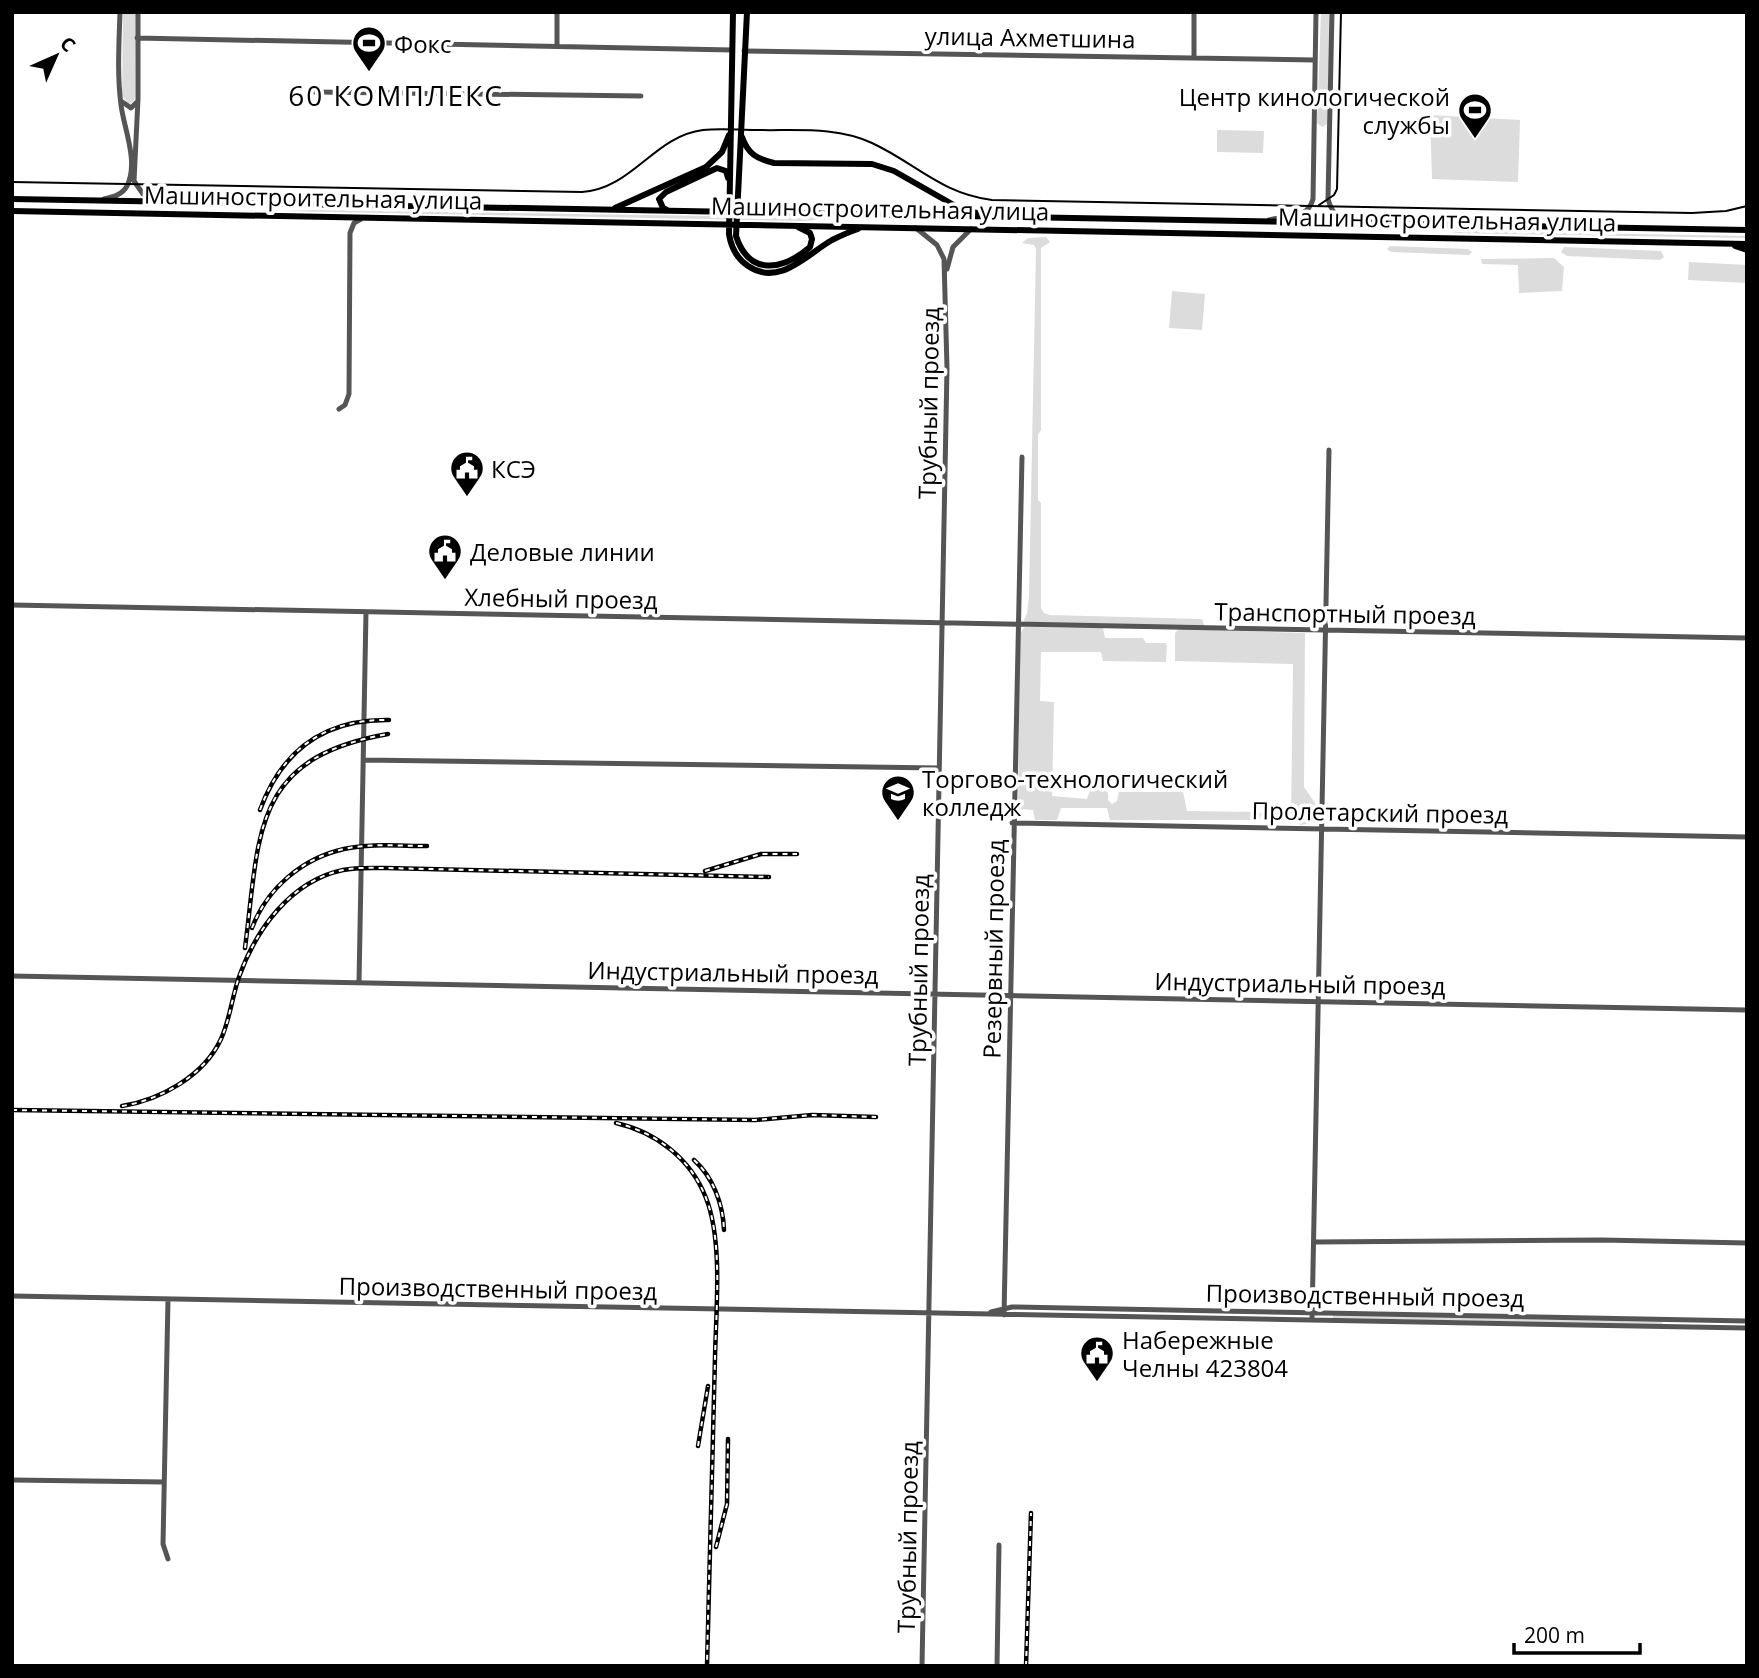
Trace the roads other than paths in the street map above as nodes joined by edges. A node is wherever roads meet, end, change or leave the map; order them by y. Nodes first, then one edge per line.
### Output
1 (120, 12) edge
2 (138, 12) edge
3 (557, 12) edge
4 (733, 12) edge
5 (747, 12) edge
6 (1194, 12) edge
7 (1316, 12) edge
8 (1332, 13) edge
9 (138, 38) junction
10 (556, 46) junction
11 (732, 50) junction
12 (744, 51) junction
13 (1194, 57) junction
14 (1315, 60) junction
15 (314, 93) dead end
16 (641, 96) dead end
17 (732, 98) junction
18 (138, 99) junction
19 (742, 99) junction
20 (121, 100) junction
21 (1314, 121) junction
22 (1329, 121) junction
23 (732, 123) junction
24 (741, 133) junction
25 (1313, 171) junction
26 (1328, 172) junction
27 (131, 181) junction
28 (730, 185) junction
29 (12, 198) edge
30 (102, 200) junction
31 (162, 201) junction
32 (243, 201) junction
33 (290, 204) junction
34 (611, 209) junction
35 (668, 210) junction
36 (12, 211) edge
37 (245, 214) junction
38 (843, 214) junction
39 (292, 216) junction
40 (335, 216) junction
41 (988, 216) junction
42 (364, 217) junction
43 (1111, 218) junction
44 (1151, 219) junction
45 (1266, 221) junction
46 (1386, 223) junction
47 (1417, 224) junction
48 (1460, 225) junction
49 (796, 226) junction
50 (843, 227) junction
51 (866, 227) junction
52 (916, 228) junction
53 (1747, 228) edge
54 (971, 229) junction
55 (1111, 232) junction
56 (1151, 232) junction
57 (350, 233) junction
58 (1419, 237) junction
59 (1458, 238) junction
60 (1726, 243) junction
61 (1747, 244) edge
62 (1747, 250) edge
63 (946, 275) junction
64 (339, 409) dead end
65 (1329, 450) dead end
66 (1022, 457) dead end
67 (12, 605) edge
68 (366, 612) junction
69 (942, 623) junction
70 (1018, 624) junction
71 (1325, 630) junction
72 (1747, 638) edge
73 (364, 760) junction
74 (939, 768) junction
75 (1012, 823) junction
76 (1322, 829) junction
77 (1747, 837) edge
78 (12, 976) edge
79 (359, 982) junction
80 (934, 994) junction
81 (1009, 995) junction
82 (1319, 1001) junction
83 (1747, 1010) edge
84 (1314, 1242) junction
85 (1747, 1243) edge
86 (12, 1296) edge
87 (168, 1299) junction
88 (1105, 1308) junction
89 (1313, 1311) junction
90 (1004, 1312) junction
91 (929, 1313) junction
92 (1105, 1316) junction
93 (1682, 1319) junction
94 (1312, 1320) junction
95 (1747, 1321) edge
96 (1682, 1327) junction
97 (1747, 1328) edge
98 (12, 1480) edge
99 (164, 1482) junction
100 (999, 1545) dead end
101 (168, 1559) dead end
102 (922, 1666) edge
103 (997, 1666) edge

1 - 20 street
2 - 9 street
3 - 10 street
4 - 11 main road
5 - 12 main road
6 - 13 street
7 - 14 street
8 - 22 street
9 - 10 street
9 - 18 street
10 - 11 street
11 - 17 main road
12 - 13 street, улица Ахметшина
12 - 19 main road
13 - 14 street, улица Ахметшина
14 - 21 street
15 - 16 street
17 - 19 main road
17 - 23 main road
18 - 20 street
18 - 27 street
19 - 24 main road
20 - 27 street
21 - 22 street
21 - 25 street
22 - 26 street
23 - 28 main road
23 - 34 main road
24 - 41 main road
24 - 49 main road
25 - 26 street
25 - 45 street
26 - 46 street
27 - 30 street
27 - 31 street
28 - 35 main road
28 - 51 main road
29 - 30 main road, Машиностроительная улица
30 - 31 main road, Машиностроительная улица
31 - 32 main road, Машиностроительная улица
32 - 33 main road, Машиностроительная улица
32 - 37 main road
33 - 34 main road, Машиностроительная улица
33 - 39 main road
34 - 35 main road, Машиностроительная улица
35 - 38 main road, Машиностроительная улица
36 - 37 main road, Машиностроительная улица
37 - 39 main road, Машиностроительная улица
38 - 41 main road, Машиностроительная улица
38 - 50 main road
39 - 40 main road, Машиностроительная улица
40 - 42 main road, Машиностроительная улица
40 - 57 street
41 - 43 main road, Машиностроительная улица
42 - 49 main road, Машиностроительная улица
42 - 57 street
43 - 44 main road, Машиностроительная улица
43 - 55 main road
44 - 45 main road, Машиностроительная улица
44 - 56 main road
45 - 46 main road, Машиностроительная улица
46 - 47 main road, Машиностроительная улица
47 - 48 main road, Машиностроительная улица
47 - 58 main road
48 - 53 main road, Машиностроительная улица
48 - 59 main road
49 - 50 main road, Машиностроительная улица
50 - 51 main road, Машиностроительная улица
51 - 52 main road, Машиностроительная улица
52 - 54 main road, Машиностроительная улица
52 - 63 street
54 - 55 main road, Машиностроительная улица
54 - 63 street
55 - 56 main road, Машиностроительная улица
56 - 58 main road, Машиностроительная улица
57 - 64 street
58 - 59 main road, Машиностроительная улица
59 - 60 main road, Машиностроительная улица
60 - 61 main road, Машиностроительная улица
60 - 62 main road
63 - 69 street, Трубный проезд
65 - 71 street
66 - 70 street, Резервный проезд
67 - 68 street, Хлебный проезд
68 - 69 street, Хлебный проезд
68 - 73 street
69 - 70 street, Транспортный проезд
69 - 74 street, Трубный проезд
70 - 71 street, Транспортный проезд
70 - 75 street, Резервный проезд
71 - 72 street, Транспортный проезд
71 - 76 street
73 - 74 street
73 - 79 street
74 - 80 street, Трубный проезд
75 - 76 street, Пролетарский проезд
75 - 81 street, Резервный проезд
76 - 77 street, Пролетарский проезд
76 - 82 street
78 - 79 street, Индустриальный проезд
79 - 80 street, Индустриальный проезд
80 - 81 street, Индустриальный проезд
80 - 91 street, Трубный проезд
81 - 82 street, Индустриальный проезд
81 - 90 street, Резервный проезд
82 - 83 street, Индустриальный проезд
82 - 84 street
84 - 85 street
84 - 89 street
86 - 87 street, Производственный проезд
87 - 91 street, Производственный проезд
87 - 99 street
88 - 89 street, Производственный проезд
88 - 90 street, Производственный проезд
88 - 92 street
89 - 93 street, Производственный проезд
89 - 94 street
90 - 91 street, Производственный проезд
90 - 92 street, Производственный проезд
91 - 102 street, Трубный проезд
92 - 94 street, Производственный проезд
93 - 95 street, Производственный проезд
93 - 96 street
94 - 96 street, Производственный проезд
96 - 97 street, Производственный проезд
98 - 99 street
99 - 101 street
100 - 103 street

